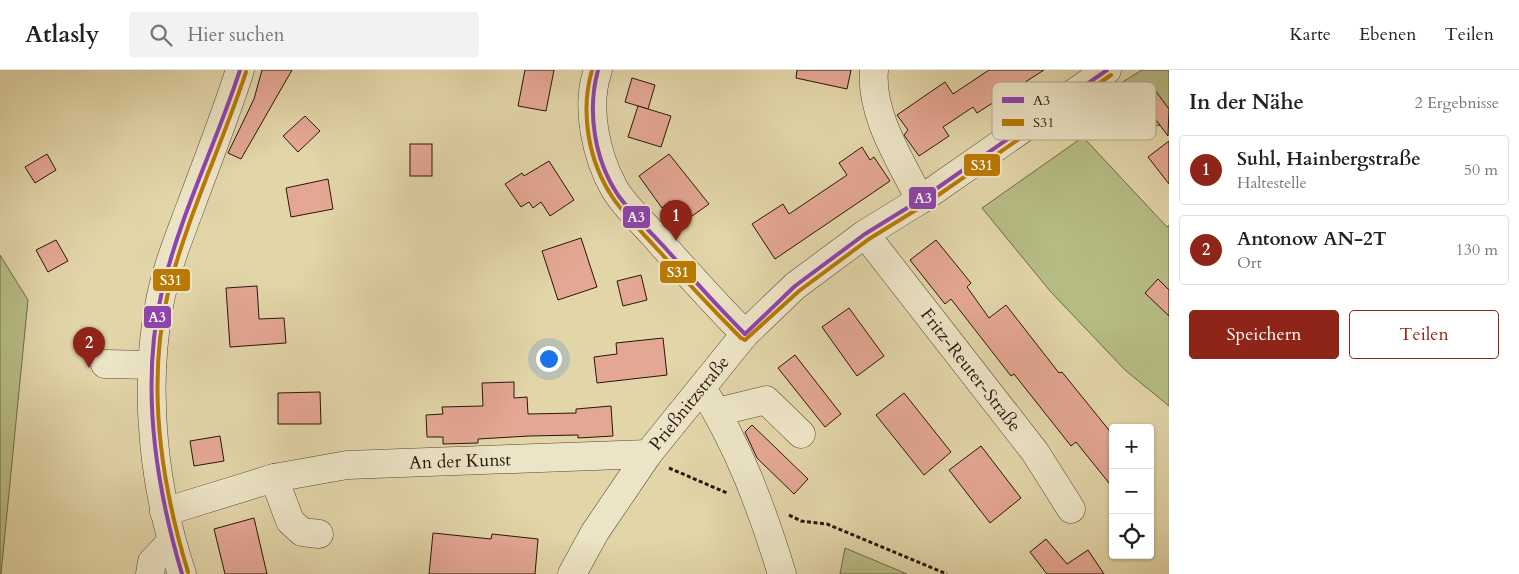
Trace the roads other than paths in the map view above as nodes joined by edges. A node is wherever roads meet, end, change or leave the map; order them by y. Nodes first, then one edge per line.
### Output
1 (240, 70) edge
2 (598, 70) edge
3 (874, 70) edge
4 (1107, 70) edge
5 (1090, 82) edge
6 (1006, 140) edge
7 (920, 200) junction
8 (865, 234) junction
9 (745, 334) junction
10 (105, 364) dead end
11 (152, 365) junction
12 (702, 388) junction
13 (717, 412) junction
14 (801, 434) dead end
15 (648, 454) junction
16 (274, 478) junction
17 (1072, 509) dead end
18 (164, 512) junction
19 (319, 534) dead end
20 (171, 542) junction
21 (150, 574) edge
22 (182, 574) edge
23 (572, 574) edge
24 (782, 574) edge

1 - 11 street
2 - 9 street
3 - 7 street
4 - 5 street, Prießnitzstraße
6 - 7 street, Prießnitzstraße
7 - 8 street, Prießnitzstraße
8 - 9 street, Prießnitzstraße
8 - 17 street, Fritz-Reuter-Straße
9 - 12 street, Prießnitzstraße
10 - 11 street
11 - 18 street
12 - 13 street
12 - 15 street, Prießnitzstraße
13 - 14 street
13 - 24 street
15 - 16 street, An der Kunst
15 - 23 street, Prießnitzstraße
16 - 18 street, An der Kunst
16 - 19 street
18 - 20 street
20 - 21 street
20 - 22 street

